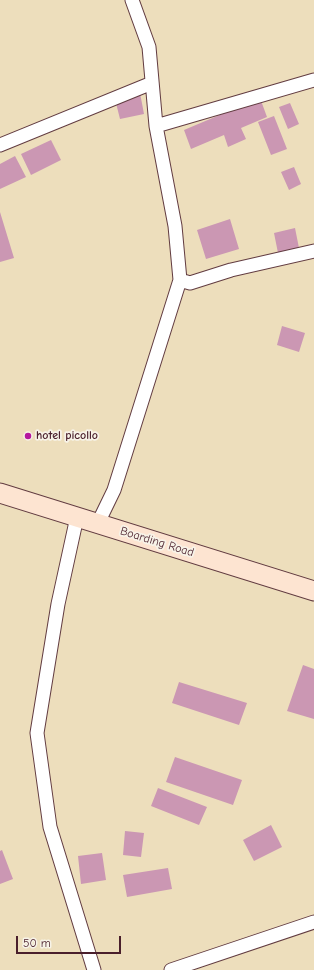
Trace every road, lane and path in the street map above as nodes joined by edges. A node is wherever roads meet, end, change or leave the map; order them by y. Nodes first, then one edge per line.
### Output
1 (132, 0) edge
2 (314, 80) edge
3 (152, 83) junction
4 (156, 126) junction
5 (0, 145) edge
6 (314, 250) edge
7 (180, 280) junction
8 (0, 493) edge
9 (77, 517) junction
10 (98, 524) junction
11 (314, 591) edge
12 (314, 922) edge
13 (94, 970) edge
14 (171, 970) edge

1 - 3 street
2 - 4 street
3 - 4 street
3 - 5 street
4 - 7 street
6 - 7 street
7 - 10 street
8 - 9 main road, Boarding Road
9 - 10 main road, Boarding Road
9 - 13 street
10 - 11 main road, Boarding Road
12 - 14 street

